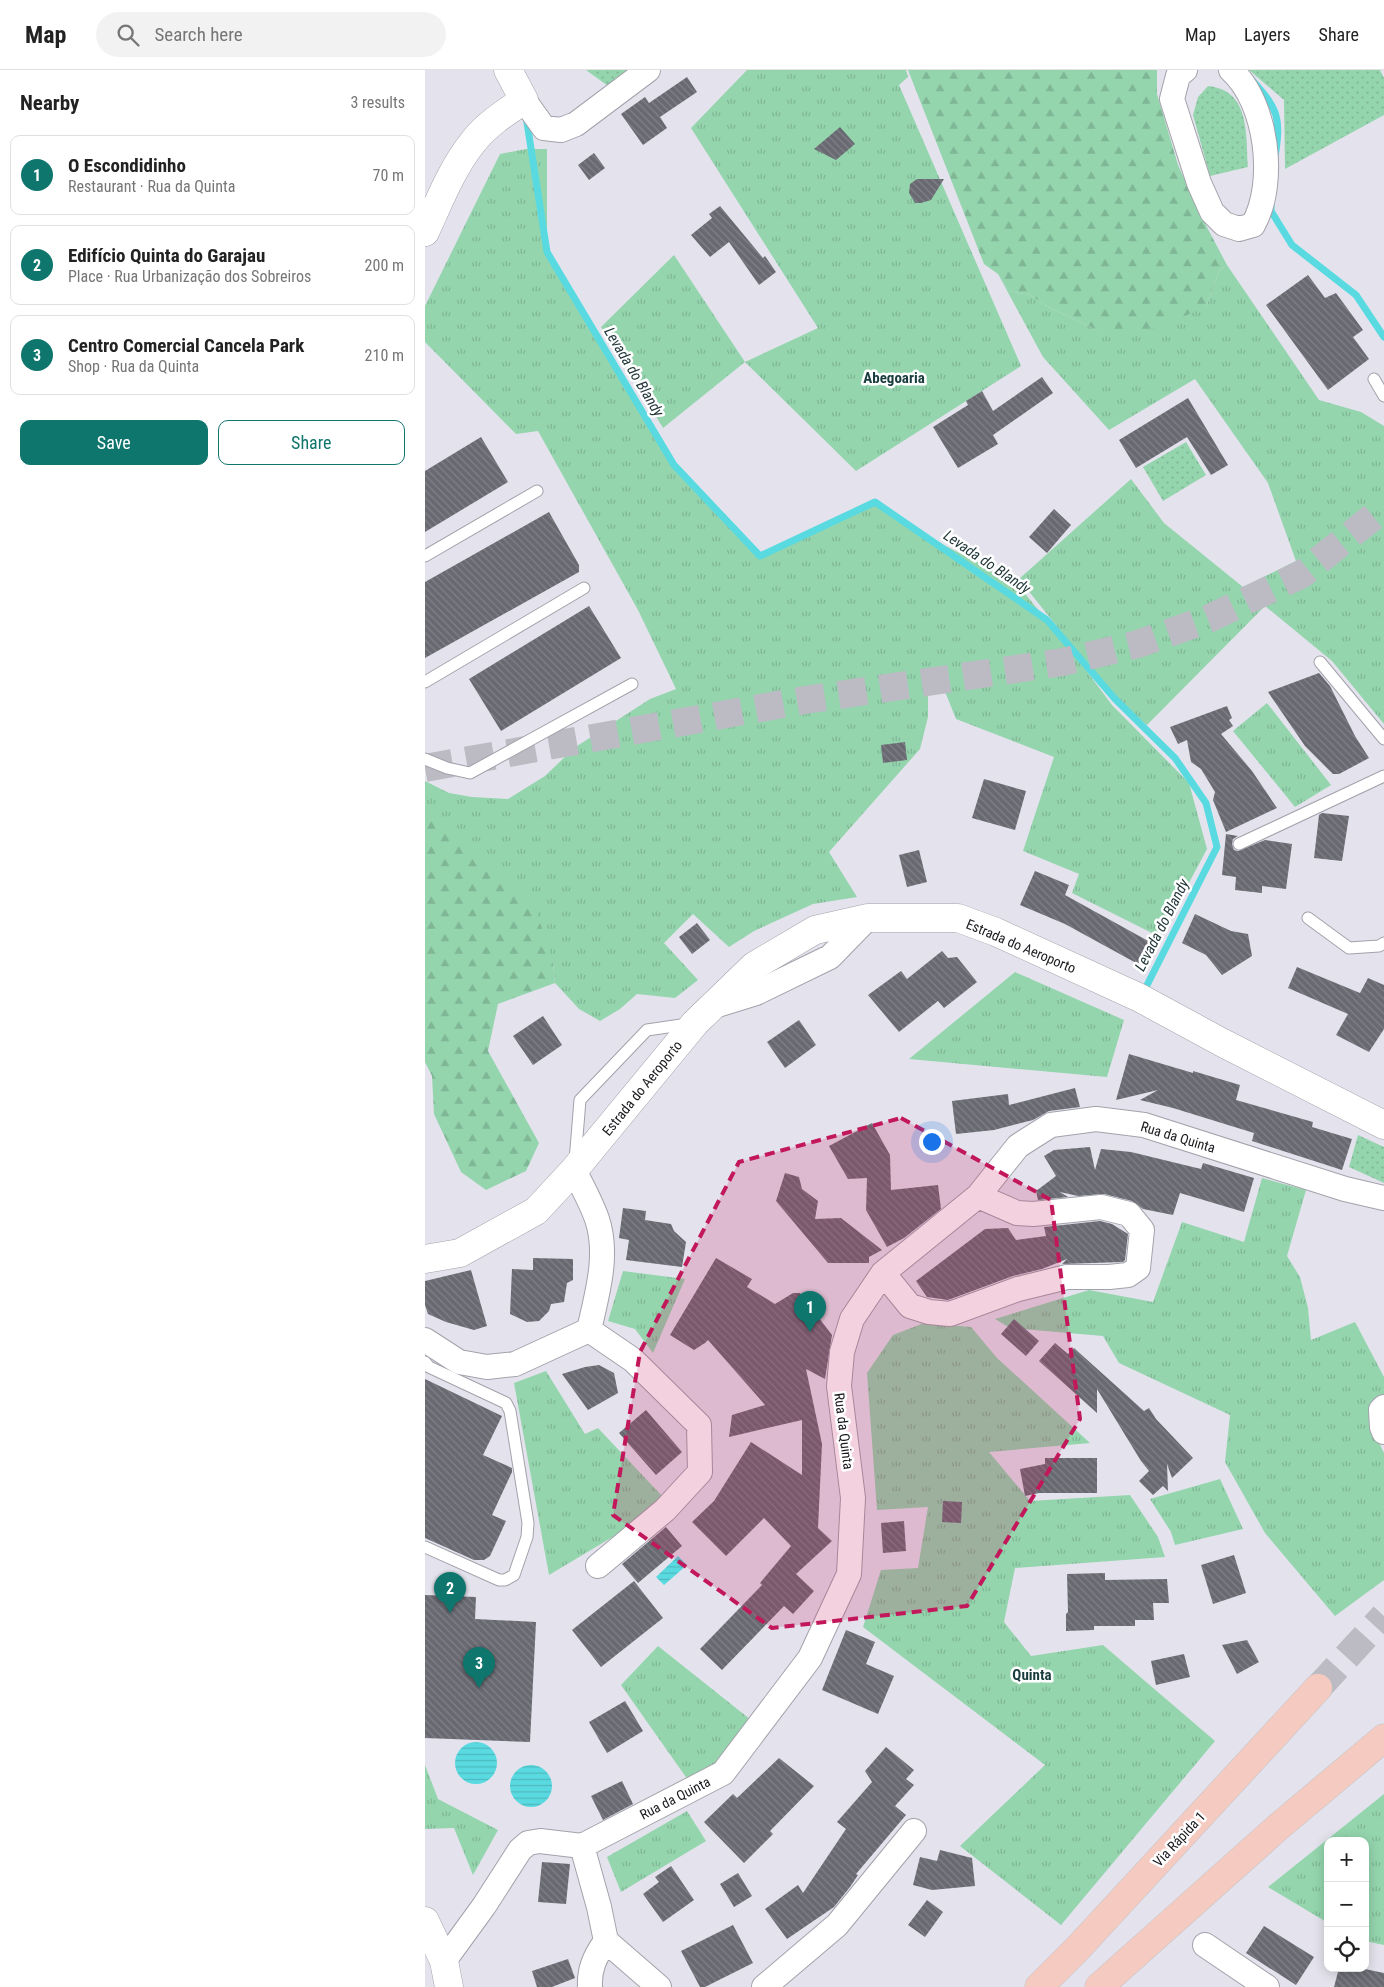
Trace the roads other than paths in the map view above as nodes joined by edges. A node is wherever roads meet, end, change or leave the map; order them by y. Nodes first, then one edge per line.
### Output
1 (508, 70) edge
2 (648, 70) edge
3 (1185, 70) edge
4 (1231, 70) edge
5 (524, 100) junction
6 (425, 232) edge
7 (1374, 379) dead end
8 (1384, 396) edge
9 (537, 491) dead end
10 (425, 556) edge
11 (585, 588) dead end
12 (1320, 662) dead end
13 (425, 682) edge
14 (632, 684) dead end
15 (1384, 739) edge
16 (425, 759) edge
17 (1384, 776) edge
18 (1239, 844) dead end
19 (1307, 918) dead end
20 (1384, 943) edge
21 (703, 1015) junction
22 (1384, 1125) edge
23 (575, 1170) junction
24 (978, 1196) junction
25 (1384, 1198) edge
26 (425, 1259) edge
27 (883, 1273) junction
28 (589, 1330) junction
29 (425, 1347) edge
30 (1384, 1407) edge
31 (1384, 1432) edge
32 (425, 1547) edge
33 (598, 1566) dead end
34 (1318, 1688) tunnel mouth
35 (1384, 1738) edge
36 (914, 1831) dead end
37 (582, 1846) junction
38 (425, 1921) edge
39 (606, 1942) junction
40 (1205, 1945) dead end
41 (446, 1974) edge
42 (590, 1987) edge
43 (659, 1987) edge
44 (764, 1987) edge
45 (1039, 1987) edge
46 (1099, 1987) edge
47 (1267, 1987) edge

1 - 5 main road
2 - 5 street
3 - 4 street
5 - 6 main road
7 - 8 lane
9 - 10 lane
11 - 13 lane
12 - 15 lane
14 - 16 lane
17 - 18 lane
19 - 20 lane
21 - 22 main road, Estrada do Aeroporto
21 - 23 main road, Estrada do Aeroporto
21 - 23 lane
23 - 26 main road, Estrada do Aeroporto
23 - 28 street
24 - 25 street, Rua da Quinta
24 - 27 street, Rua da Quinta
24 - 27 street
27 - 37 street, Rua da Quinta
28 - 29 street
28 - 33 street
29 - 32 lane
30 - 31 street
34 - 45 highway, Via Rápida 1
35 - 46 highway
36 - 44 street
37 - 39 street
37 - 41 street
38 - 41 main road
39 - 42 street
39 - 43 street
40 - 47 street

